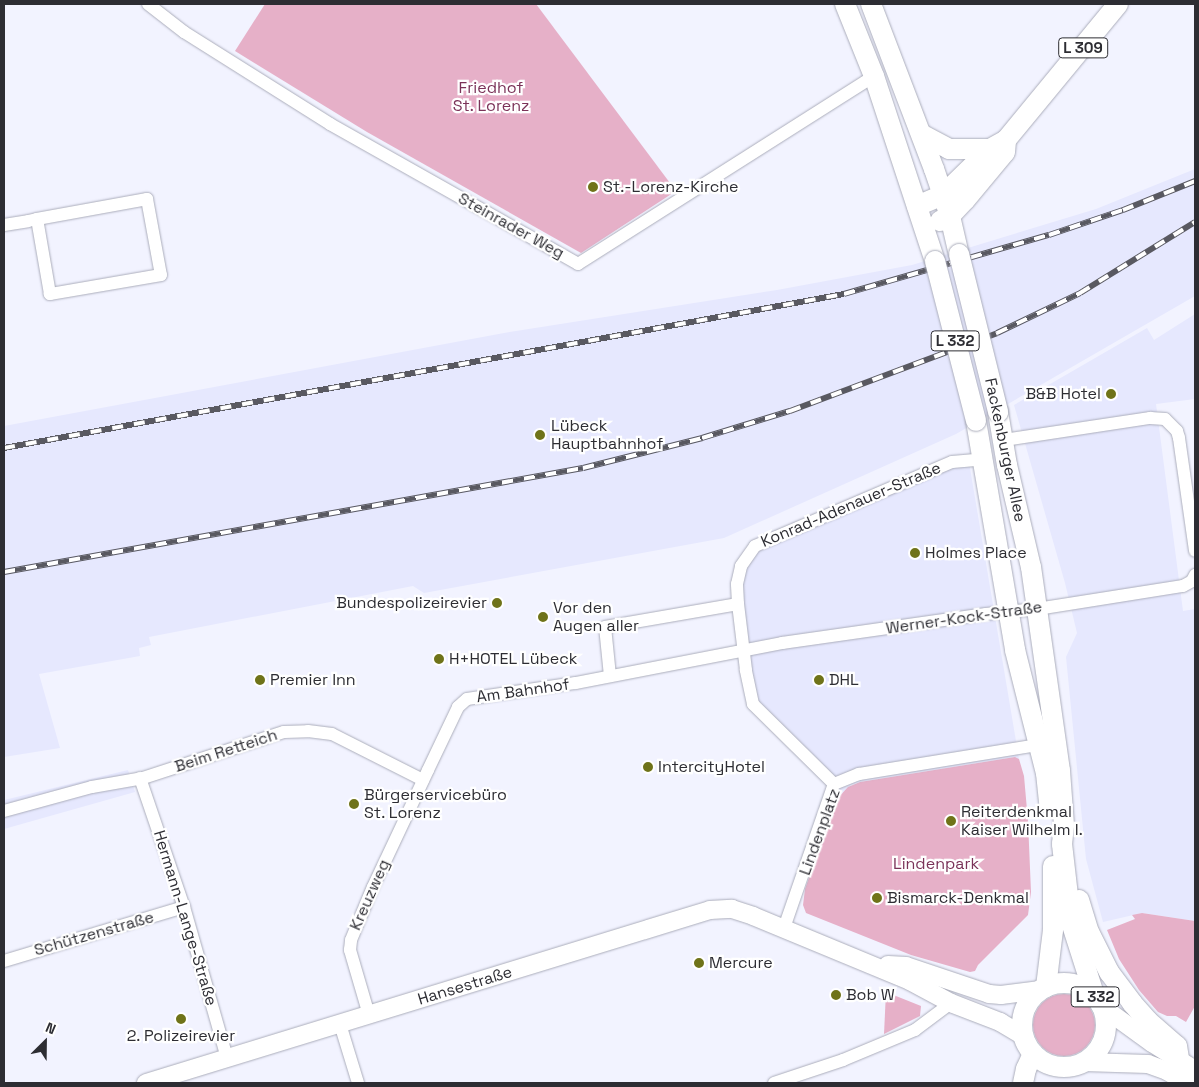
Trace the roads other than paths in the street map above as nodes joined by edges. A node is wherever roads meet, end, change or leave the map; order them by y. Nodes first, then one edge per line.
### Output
1 (148, 4) edge
2 (845, 4) edge
3 (872, 4) edge
4 (1118, 4) edge
5 (874, 76) junction
6 (922, 136) junction
7 (998, 144) junction
8 (943, 195) junction
9 (918, 206) junction
10 (950, 216) junction
11 (37, 219) junction
12 (4, 225) edge
13 (924, 228) junction
14 (1004, 440) junction
15 (984, 459) junction
16 (1195, 551) edge
17 (1195, 575) edge
18 (738, 604) junction
19 (1037, 609) junction
20 (1009, 612) junction
21 (744, 650) junction
22 (610, 676) junction
23 (1039, 745) junction
24 (140, 778) junction
25 (423, 780) junction
26 (834, 784) junction
27 (4, 811) edge
28 (1064, 825) junction
29 (184, 907) junction
30 (784, 928) junction
31 (4, 960) edge
32 (872, 965) junction
33 (1043, 989) junction
34 (1098, 1001) junction
35 (951, 1003) junction
36 (369, 1015) junction
37 (340, 1024) junction
38 (1028, 1045) junction
39 (227, 1058) junction
40 (1084, 1062) junction
41 (1064, 1068) junction
42 (1183, 1071) edge
43 (146, 1083) edge
44 (358, 1083) edge
45 (774, 1083) edge
46 (1023, 1083) edge
47 (1050, 1083) edge

1 - 5 street, Steinrader Weg
2 - 5 main road, Fackenburger Allee / L 332
3 - 6 main road, Fackenburger Allee / L 332
4 - 7 main road, L 309
5 - 9 main road, Fackenburger Allee / L 332
6 - 7 main road
6 - 8 main road, Fackenburger Allee / L 332
7 - 8 main road, L 309
7 - 10 main road, L 309
8 - 9 main road, L 309
8 - 10 main road, Fackenburger Allee / L 332
9 - 13 main road, Fackenburger Allee / L 332
10 - 13 main road, L 309
10 - 14 main road, Fackenburger Allee / L 332, bridge
11 - 11 street
11 - 12 street
13 - 15 main road, Fackenburger Allee / L 332, bridge
14 - 16 street
14 - 19 main road, Fackenburger Allee / L 332
15 - 18 street, Konrad-Adenauer-Straße
15 - 20 main road, Fackenburger Allee / L 332
17 - 19 street, Werner-Kock-Straße
18 - 21 street, Konrad-Adenauer-Straße
18 - 22 street
19 - 20 street, Werner-Kock-Straße
19 - 28 main road, Fackenburger Allee / L 332
20 - 21 street, Werner-Kock-Straße
20 - 23 main road, Fackenburger Allee / L 332
21 - 22 street, Am Bahnhof
21 - 26 street, Konrad-Adenauer-Straße
22 - 25 street, Am Bahnhof
23 - 26 street, Lindenplatz
23 - 33 main road, Fackenburger Allee / L 332
24 - 25 street, Beim Retteich
24 - 27 street, Beim Retteich
24 - 29 street, Hermann-Lange-Straße
25 - 36 street, Kreuzweg
26 - 30 street, Lindenplatz
28 - 34 main road, Fackenburger Allee / L 332
28 - 42 main road
29 - 31 street, Schützenstraße
29 - 39 street, Hermann-Lange-Straße
30 - 32 street
30 - 36 street, Hansestraße
32 - 33 street
32 - 35 street
33 - 34 main road, L 332
33 - 38 main road
34 - 40 main road, L 332
34 - 42 street
35 - 38 street
35 - 45 street
36 - 37 street, Hansestraße
37 - 39 street, Hansestraße
37 - 44 street
38 - 41 main road
38 - 46 main road
39 - 43 street, Hansestraße
40 - 41 main road, L 332
40 - 42 street
41 - 47 main road

